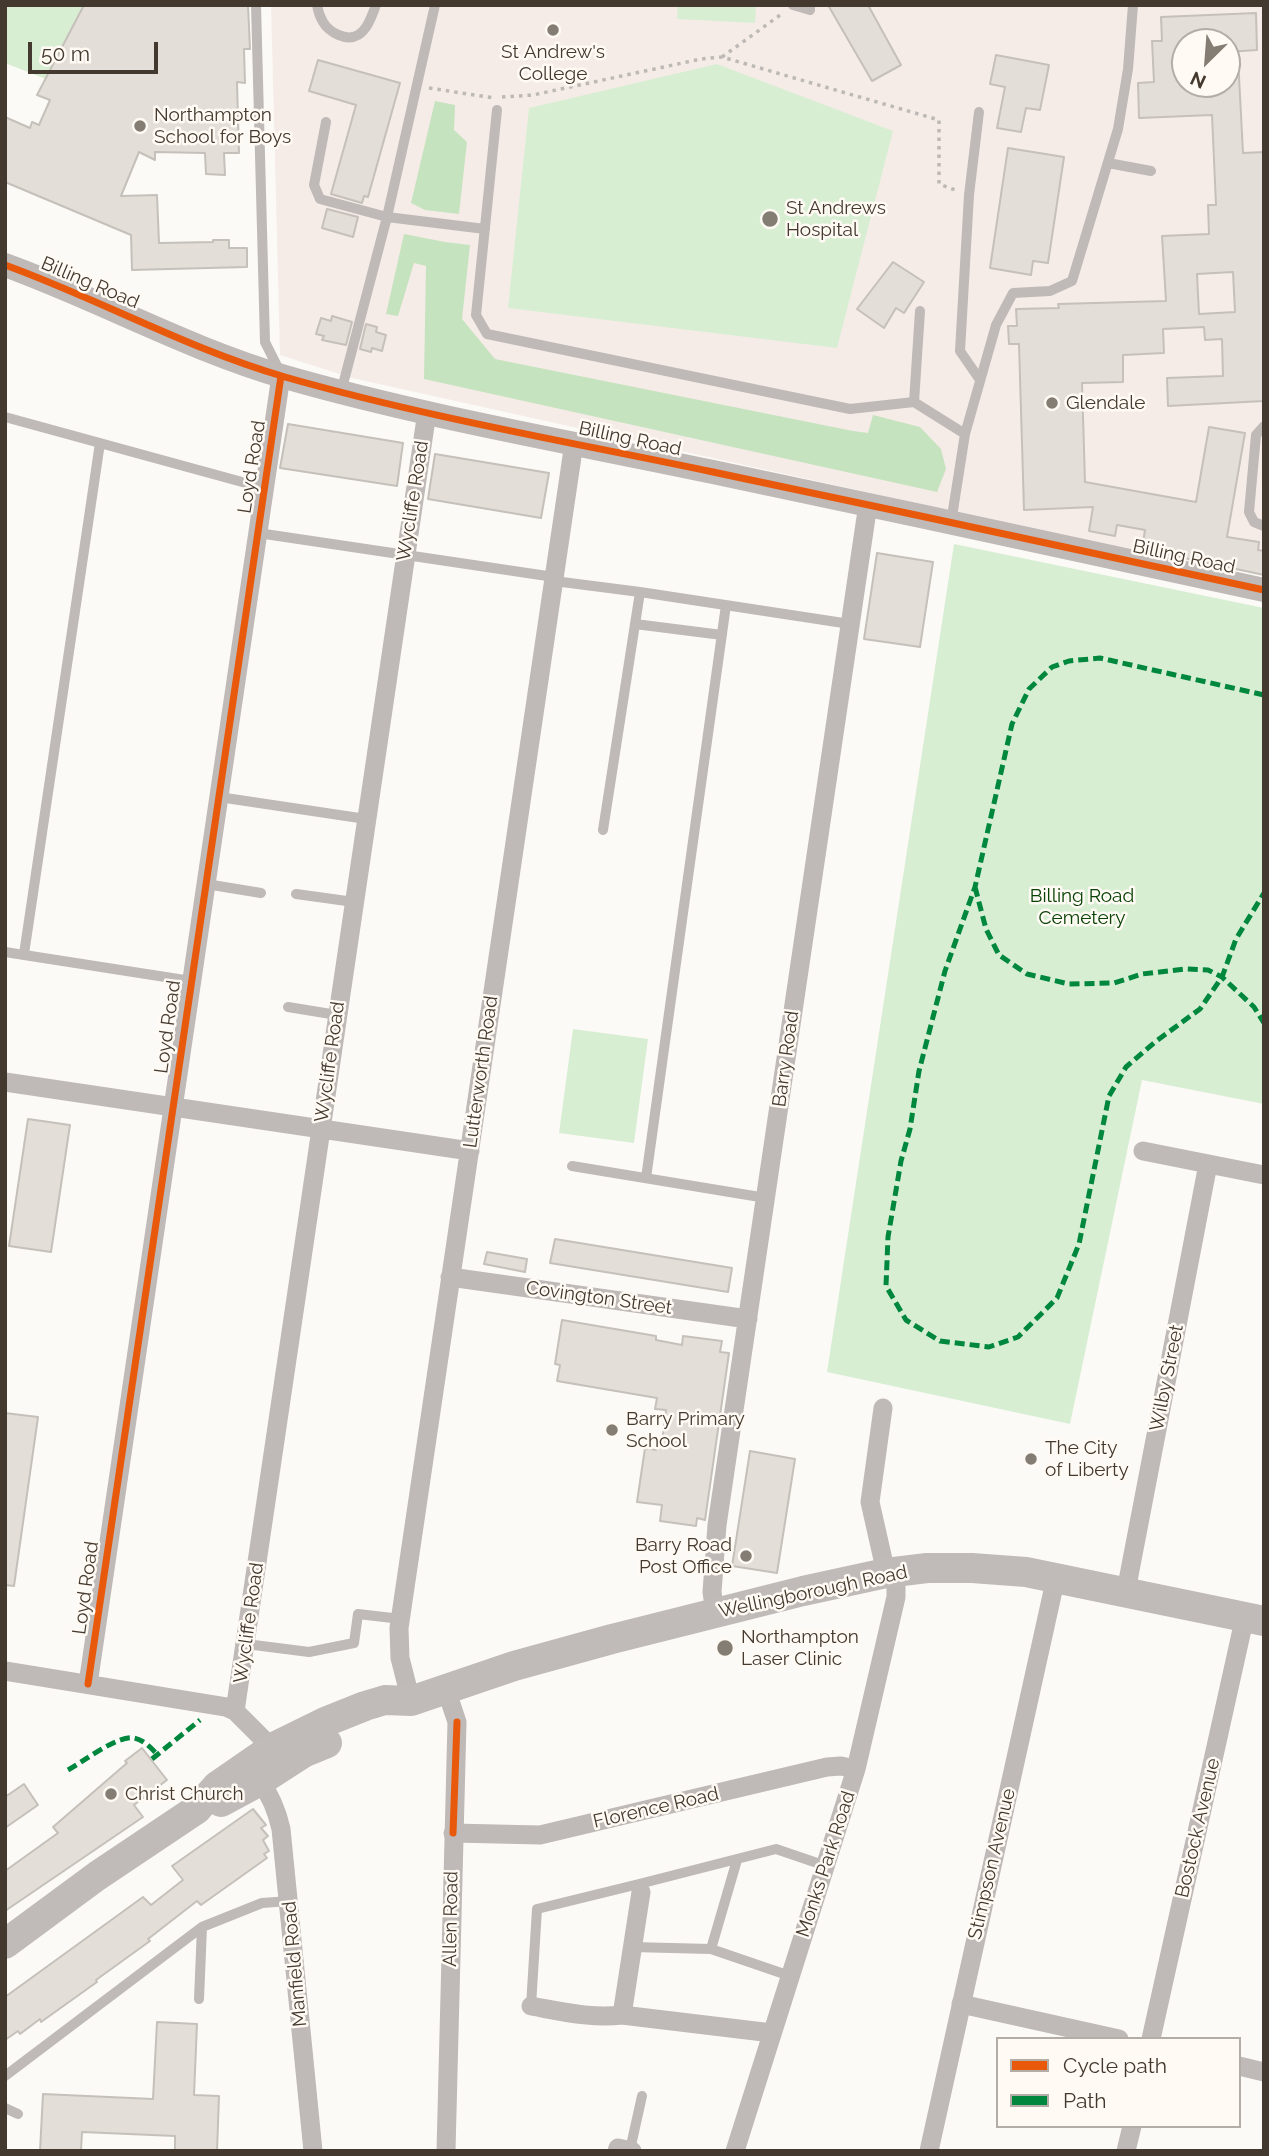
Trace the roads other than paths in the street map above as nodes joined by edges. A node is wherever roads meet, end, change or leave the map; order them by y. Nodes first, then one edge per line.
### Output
1 (256, 5) edge
2 (317, 5) edge
3 (376, 5) edge
4 (435, 5) edge
5 (810, 5) edge
6 (1133, 5) edge
7 (793, 6) edge
8 (497, 110) dead end
9 (979, 112) dead end
10 (326, 122) dead end
11 (1108, 163) junction
12 (1151, 171) dead end
13 (387, 217) junction
14 (485, 229) junction
15 (5, 265) edge
16 (920, 311) dead end
17 (282, 376) junction
18 (980, 380) junction
19 (341, 392) junction
20 (914, 402) junction
21 (426, 412) junction
22 (5, 417) edge
23 (1264, 426) edge
24 (965, 433) junction
25 (100, 443) junction
26 (574, 443) junction
27 (264, 488) junction
28 (868, 504) junction
29 (951, 524) junction
30 (1264, 526) edge
31 (258, 533) junction
32 (405, 556) junction
33 (554, 579) junction
34 (1264, 590) edge
35 (640, 592) junction
36 (726, 605) junction
37 (635, 624) junction
38 (850, 624) junction
39 (722, 635) junction
40 (219, 797) junction
41 (366, 819) junction
42 (604, 830) dead end
43 (206, 884) junction
44 (261, 893) dead end
45 (296, 894) dead end
46 (354, 902) junction
47 (5, 952) edge
48 (24, 954) junction
49 (191, 981) junction
50 (288, 1007) dead end
51 (337, 1015) junction
52 (5, 1082) edge
53 (173, 1107) junction
54 (320, 1128) junction
55 (470, 1151) junction
56 (1143, 1151) dead end
57 (1208, 1164) junction
58 (572, 1166) dead end
59 (1264, 1175) edge
60 (646, 1178) junction
61 (766, 1198) junction
62 (450, 1277) junction
63 (748, 1319) junction
64 (884, 1408) dead end
65 (891, 1573) junction
66 (1056, 1577) junction
67 (1126, 1591) junction
68 (715, 1613) junction
69 (1258, 1615) edge
70 (401, 1619) junction
71 (246, 1644) junction
72 (5, 1671) edge
73 (88, 1684) junction
74 (446, 1689) junction
75 (411, 1701) junction
76 (236, 1711) junction
77 (272, 1748) junction
78 (306, 1752) junction
79 (856, 1769) junction
80 (260, 1781) junction
81 (197, 1809) junction
82 (453, 1833) junction
83 (737, 1860) junction
84 (826, 1866) junction
85 (642, 1887) junction
86 (289, 1901) junction
87 (202, 1927) junction
88 (5, 1944) edge
89 (632, 1947) junction
90 (711, 1949) junction
91 (790, 1976) junction
92 (199, 1999) dead end
93 (961, 2004) junction
94 (531, 2006) joint
95 (622, 2015) junction
96 (772, 2033) junction
97 (1110, 2037) edge
98 (1152, 2037) edge
99 (1241, 2066) edge
100 (1264, 2072) edge
101 (5, 2076) edge
102 (642, 2096) dead end
103 (5, 2108) edge
104 (18, 2114) dead end
105 (1132, 2128) edge
106 (624, 2150) edge
107 (313, 2151) edge
108 (446, 2151) edge
109 (735, 2151) edge
110 (929, 2151) edge
111 (1126, 2151) edge

1 - 17 lane
2 - 3 lane
4 - 13 lane
5 - 7 lane
6 - 11 lane
8 - 14 lane
9 - 18 lane
10 - 13 lane
11 - 12 lane
11 - 18 lane
13 - 14 lane
13 - 19 lane
14 - 20 lane
15 - 17 street, Billing Road
16 - 20 lane
17 - 19 street, Billing Road
17 - 27 street, Loyd Road
18 - 24 lane
19 - 21 street, Billing Road
20 - 24 lane
21 - 26 street, Billing Road
21 - 32 street, Wycliffe Road
22 - 25 lane
23 - 30 lane
24 - 29 lane
25 - 27 lane
25 - 48 lane
26 - 28 street, Billing Road
26 - 33 street, Lutterworth Road
27 - 31 street, Loyd Road
28 - 29 street, Billing Road
28 - 38 street, Barry Road
29 - 34 street, Billing Road
31 - 32 lane
31 - 40 street, Loyd Road
32 - 33 lane
32 - 41 street, Wycliffe Road
33 - 35 lane
33 - 55 street, Lutterworth Road
35 - 36 lane
35 - 37 lane
36 - 38 lane
36 - 39 lane
37 - 39 lane
37 - 42 lane
38 - 61 street, Barry Road
39 - 60 lane
40 - 41 lane
40 - 43 street, Loyd Road
41 - 46 street, Wycliffe Road
43 - 44 lane
43 - 49 street, Loyd Road
45 - 46 lane
46 - 51 street, Wycliffe Road
47 - 48 lane
48 - 49 lane
49 - 53 street, Loyd Road
50 - 51 lane
51 - 54 street, Wycliffe Road
52 - 53 street
53 - 54 street
53 - 73 street, Loyd Road
54 - 55 street
54 - 71 street, Wycliffe Road
55 - 62 street, Lutterworth Road
56 - 57 street
57 - 59 street
57 - 67 street, Wilby Street
58 - 60 lane
60 - 61 lane
61 - 63 street, Barry Road
62 - 63 street, Covington Street
62 - 70 street, Lutterworth Road
63 - 68 street, Barry Road
64 - 65 street, Monks Park Road
65 - 66 main road, Wellingborough Road
65 - 68 main road, Wellingborough Road
65 - 79 street, Monks Park Road
66 - 67 main road, Wellingborough Road
66 - 93 street, Stimpson Avenue
67 - 69 main road, Wellingborough Road
68 - 74 main road, Wellingborough Road
69 - 98 street, Bostock Avenue
70 - 71 lane
70 - 75 street, Lutterworth Road
71 - 76 street, Wycliffe Road
72 - 73 street
73 - 76 street
74 - 75 main road, Wellingborough Road
74 - 82 street, Allen Road
75 - 77 main road, Wellingborough Road
75 - 78 main road, Wellingborough Road
76 - 77 street
77 - 78 main road, Wellingborough Road
77 - 81 main road, Wellingborough Road
78 - 80 main road, Wellingborough Road
79 - 82 street, Florence Road
79 - 84 street, Monks Park Road
80 - 81 main road, Wellingborough Road
80 - 86 street, Manfield Road
81 - 88 main road, Wellingborough Road
82 - 108 street, Allen Road
83 - 84 lane
83 - 85 lane
83 - 90 lane
84 - 91 street, Monks Park Road
85 - 89 street
85 - 94 lane
86 - 87 lane
86 - 107 street, Manfield Road
87 - 92 lane
87 - 101 lane
89 - 90 lane
89 - 95 street
90 - 91 lane
91 - 96 street, Monks Park Road
93 - 97 street
93 - 110 street, Stimpson Avenue
94 - 95 street
95 - 96 street
96 - 109 street, Monks Park Road
99 - 100 street
102 - 106 lane
103 - 104 lane
105 - 111 street

